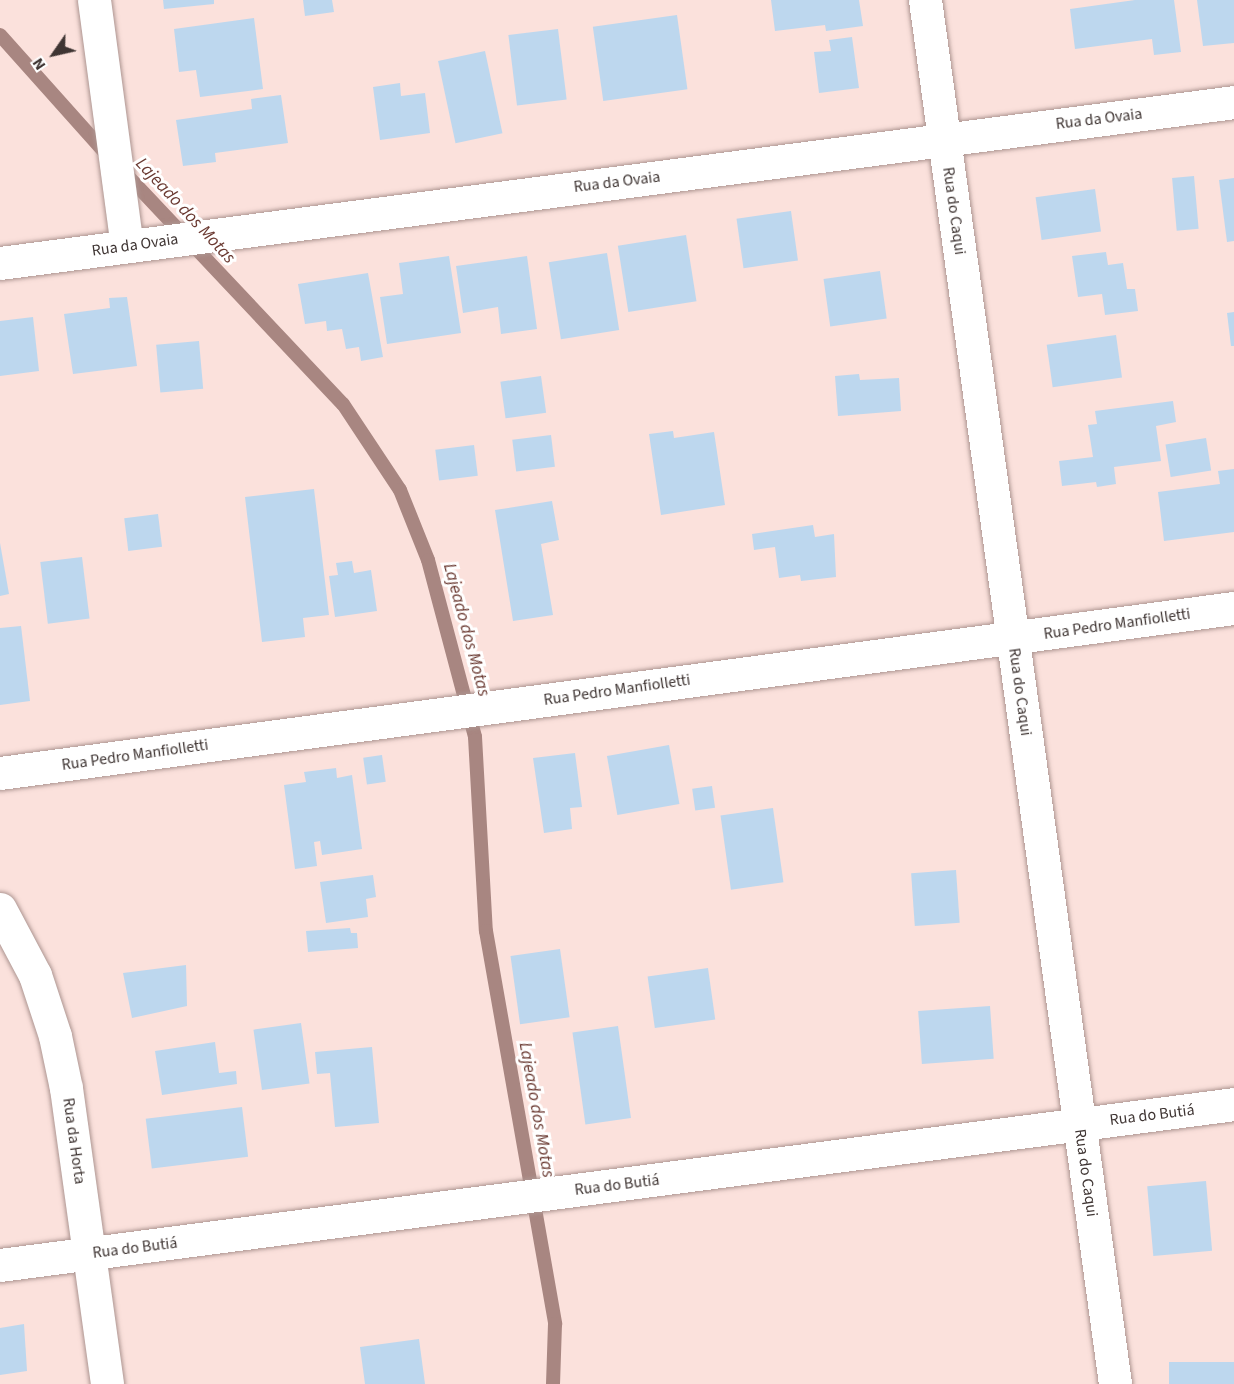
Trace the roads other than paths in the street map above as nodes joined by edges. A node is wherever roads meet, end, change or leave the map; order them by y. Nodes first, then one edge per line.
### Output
1 (94, 0) edge
2 (925, 0) edge
3 (1234, 102) edge
4 (944, 140) junction
5 (138, 245) junction
6 (0, 263) edge
7 (1234, 608) edge
8 (1012, 638) junction
9 (0, 773) edge
10 (0, 909) edge
11 (1234, 1104) edge
12 (1079, 1125) junction
13 (90, 1254) junction
14 (0, 1265) edge
15 (107, 1384) edge
16 (1114, 1384) edge

1 - 5 street
2 - 4 street, Rua do Caqui
3 - 4 street, Rua da Ovaia
4 - 5 street, Rua da Ovaia
4 - 8 street, Rua do Caqui
5 - 6 street, Rua da Ovaia
7 - 8 street, Rua Pedro Manfiolletti
8 - 9 street, Rua Pedro Manfiolletti
8 - 12 street, Rua do Caqui
10 - 13 street, Rua da Horta
11 - 12 street, Rua do Butiá
12 - 13 street, Rua do Butiá
12 - 16 street, Rua do Caqui
13 - 14 street, Rua do Butiá
13 - 15 street, Rua da Horta

